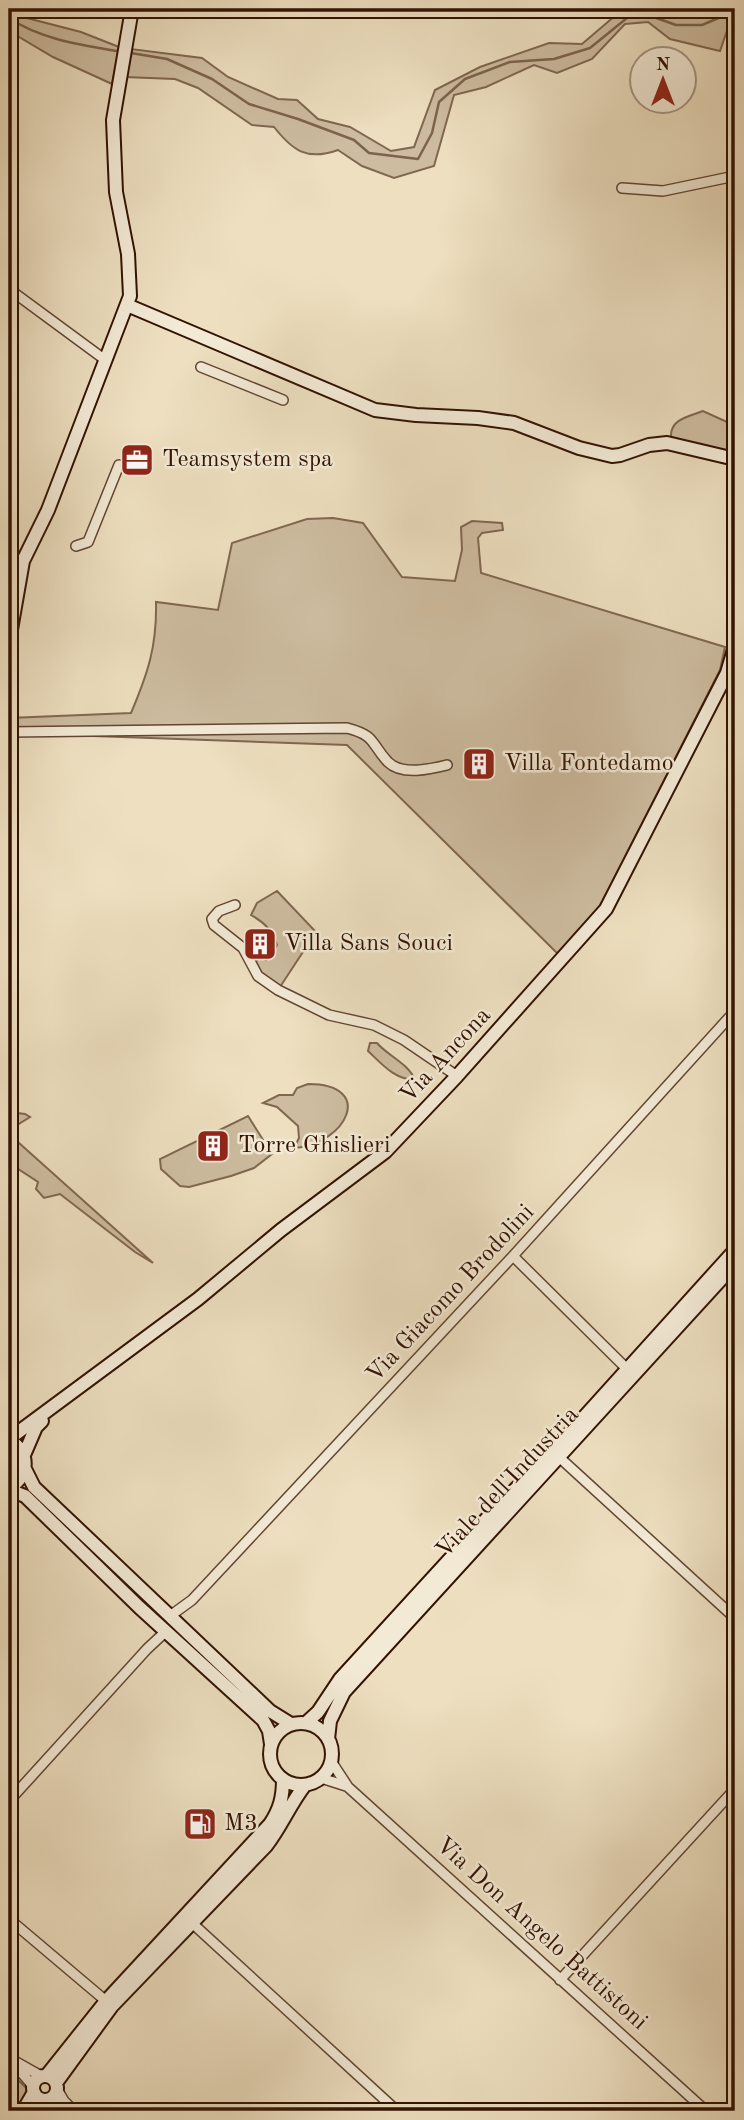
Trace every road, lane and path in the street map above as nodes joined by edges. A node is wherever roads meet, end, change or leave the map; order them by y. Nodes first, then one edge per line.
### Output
1 (132, 9) edge
2 (735, 176) edge
3 (622, 188) dead end
4 (9, 289) edge
5 (127, 305) junction
6 (104, 359) junction
7 (201, 367) dead end
8 (283, 400) dead end
9 (735, 459) edge
10 (126, 468) dead end
11 (76, 546) dead end
12 (9, 641) edge
13 (735, 646) edge
14 (9, 732) edge
15 (447, 765) dead end
16 (235, 905) dead end
17 (735, 1012) edge
18 (457, 1076) junction
19 (735, 1250) edge
20 (513, 1256) junction
21 (735, 1264) edge
22 (627, 1369) junction
23 (70, 1394) junction
24 (9, 1440) edge
25 (24, 1455) junction
26 (560, 1458) junction
27 (25, 1469) junction
28 (9, 1489) edge
29 (735, 1618) edge
30 (174, 1620) junction
31 (164, 1630) junction
32 (306, 1723) junction
33 (291, 1724) junction
34 (328, 1739) junction
35 (271, 1744) junction
36 (331, 1761) junction
37 (321, 1778) junction
38 (283, 1779) junction
39 (305, 1785) junction
40 (348, 1787) junction
41 (735, 1789) edge
42 (9, 1801) edge
43 (9, 1919) edge
44 (192, 1923) junction
45 (560, 1980) junction
46 (106, 2001) junction
47 (9, 2058) edge
48 (46, 2087) junction
49 (23, 2111) edge
50 (37, 2111) edge
51 (74, 2111) edge
52 (397, 2111) edge
53 (706, 2111) edge

1 - 5 main road
2 - 3 street
4 - 6 street
5 - 6 main road
5 - 9 main road
6 - 12 main road
7 - 8 street
10 - 11 street
13 - 18 main road, Via Ancona
14 - 15 street
16 - 18 street
17 - 20 street, Via Giacomo Brodolini
18 - 23 main road, Via Ancona
19 - 22 main road, Viale dell'Industria
20 - 22 street
20 - 30 street, Via Giacomo Brodolini
21 - 26 main road, Viale dell'Industria
22 - 32 main road, Viale dell'Industria
23 - 24 main road, Via Ancona
23 - 25 main road, Via Ancona
24 - 25 main road, Via Ancona
25 - 27 main road
26 - 29 street
26 - 34 main road, Viale dell'Industria
27 - 28 main road
27 - 30 main road
28 - 31 main road
30 - 33 main road
31 - 35 main road
31 - 42 street
32 - 33 main road
32 - 34 main road
33 - 35 main road
34 - 36 main road, Via Don Angelo Battistoni
35 - 38 main road
36 - 37 main road
36 - 40 street, Via Don Angelo Battistoni
37 - 39 main road
37 - 40 street, Via Don Angelo Battistoni
38 - 39 main road
38 - 46 main road
39 - 44 main road
40 - 45 street, Via Don Angelo Battistoni
41 - 45 street
43 - 46 street
44 - 48 main road
44 - 52 street
45 - 53 street, Via Don Angelo Battistoni
46 - 48 main road
47 - 48 street
48 - 49 main road
48 - 50 main road
48 - 51 street

